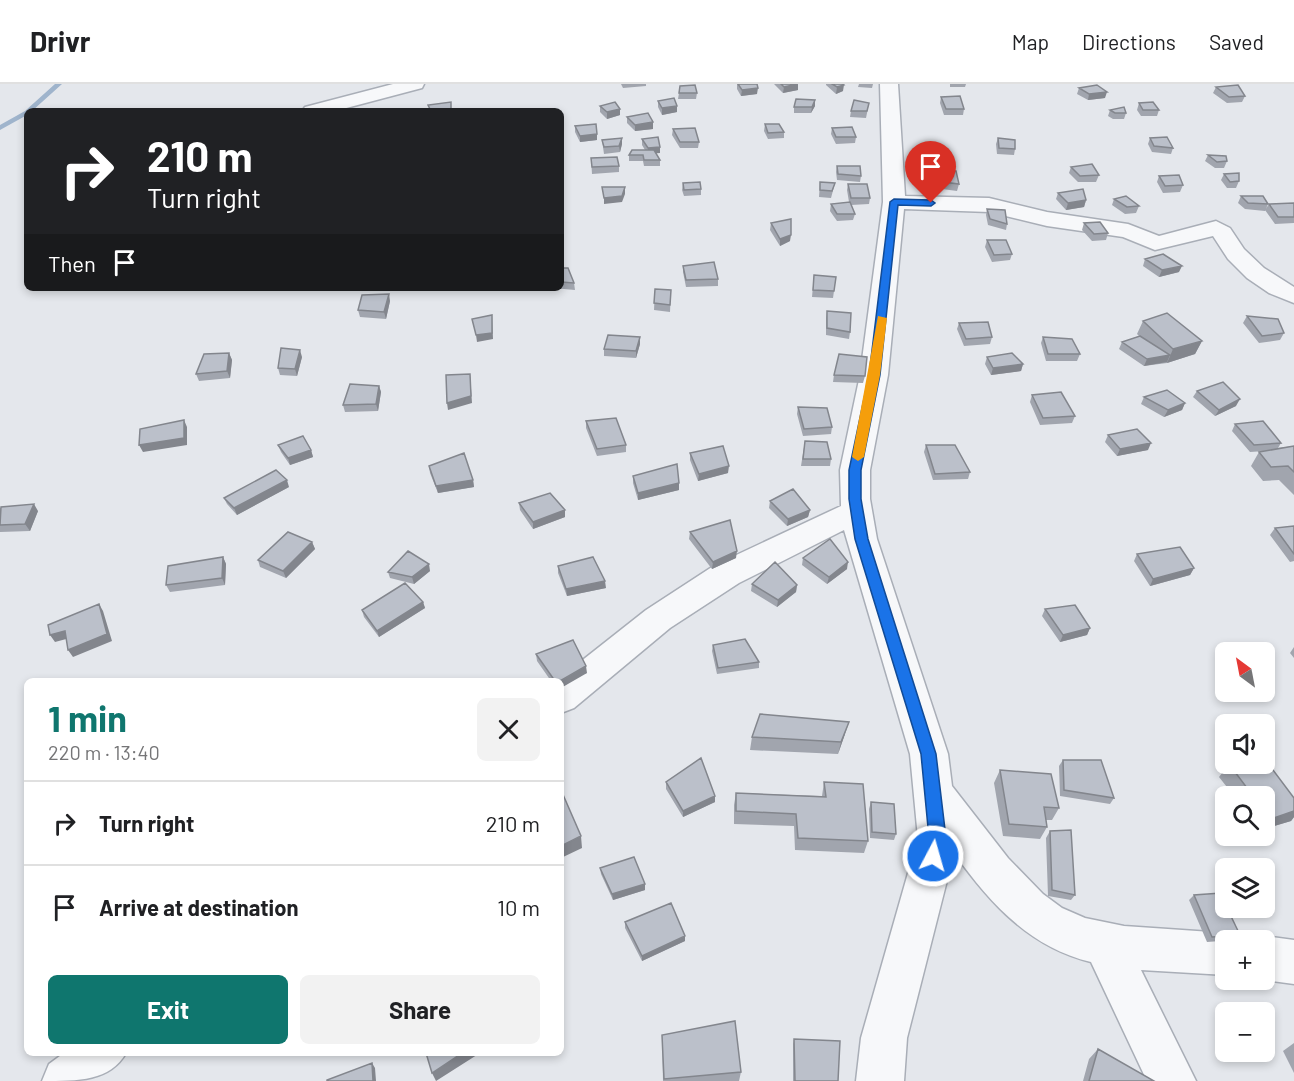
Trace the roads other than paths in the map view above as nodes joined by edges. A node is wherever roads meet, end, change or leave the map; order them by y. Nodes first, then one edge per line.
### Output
1 (415, 84) edge
2 (889, 84) edge
3 (323, 108) edge
4 (894, 202) junction
5 (1294, 296) edge
6 (857, 511) junction
7 (564, 696) edge
8 (935, 794) junction
9 (1106, 944) junction
10 (1215, 953) edge
11 (1275, 959) edge
12 (1294, 962) edge
13 (99, 1056) edge
14 (66, 1081) edge
15 (880, 1081) edge
16 (1172, 1081) edge

1 - 3 street
2 - 4 street
4 - 5 street
4 - 6 street
6 - 7 street
6 - 8 street
8 - 9 street
8 - 15 street
9 - 10 street
9 - 16 street
11 - 12 street
13 - 14 street

